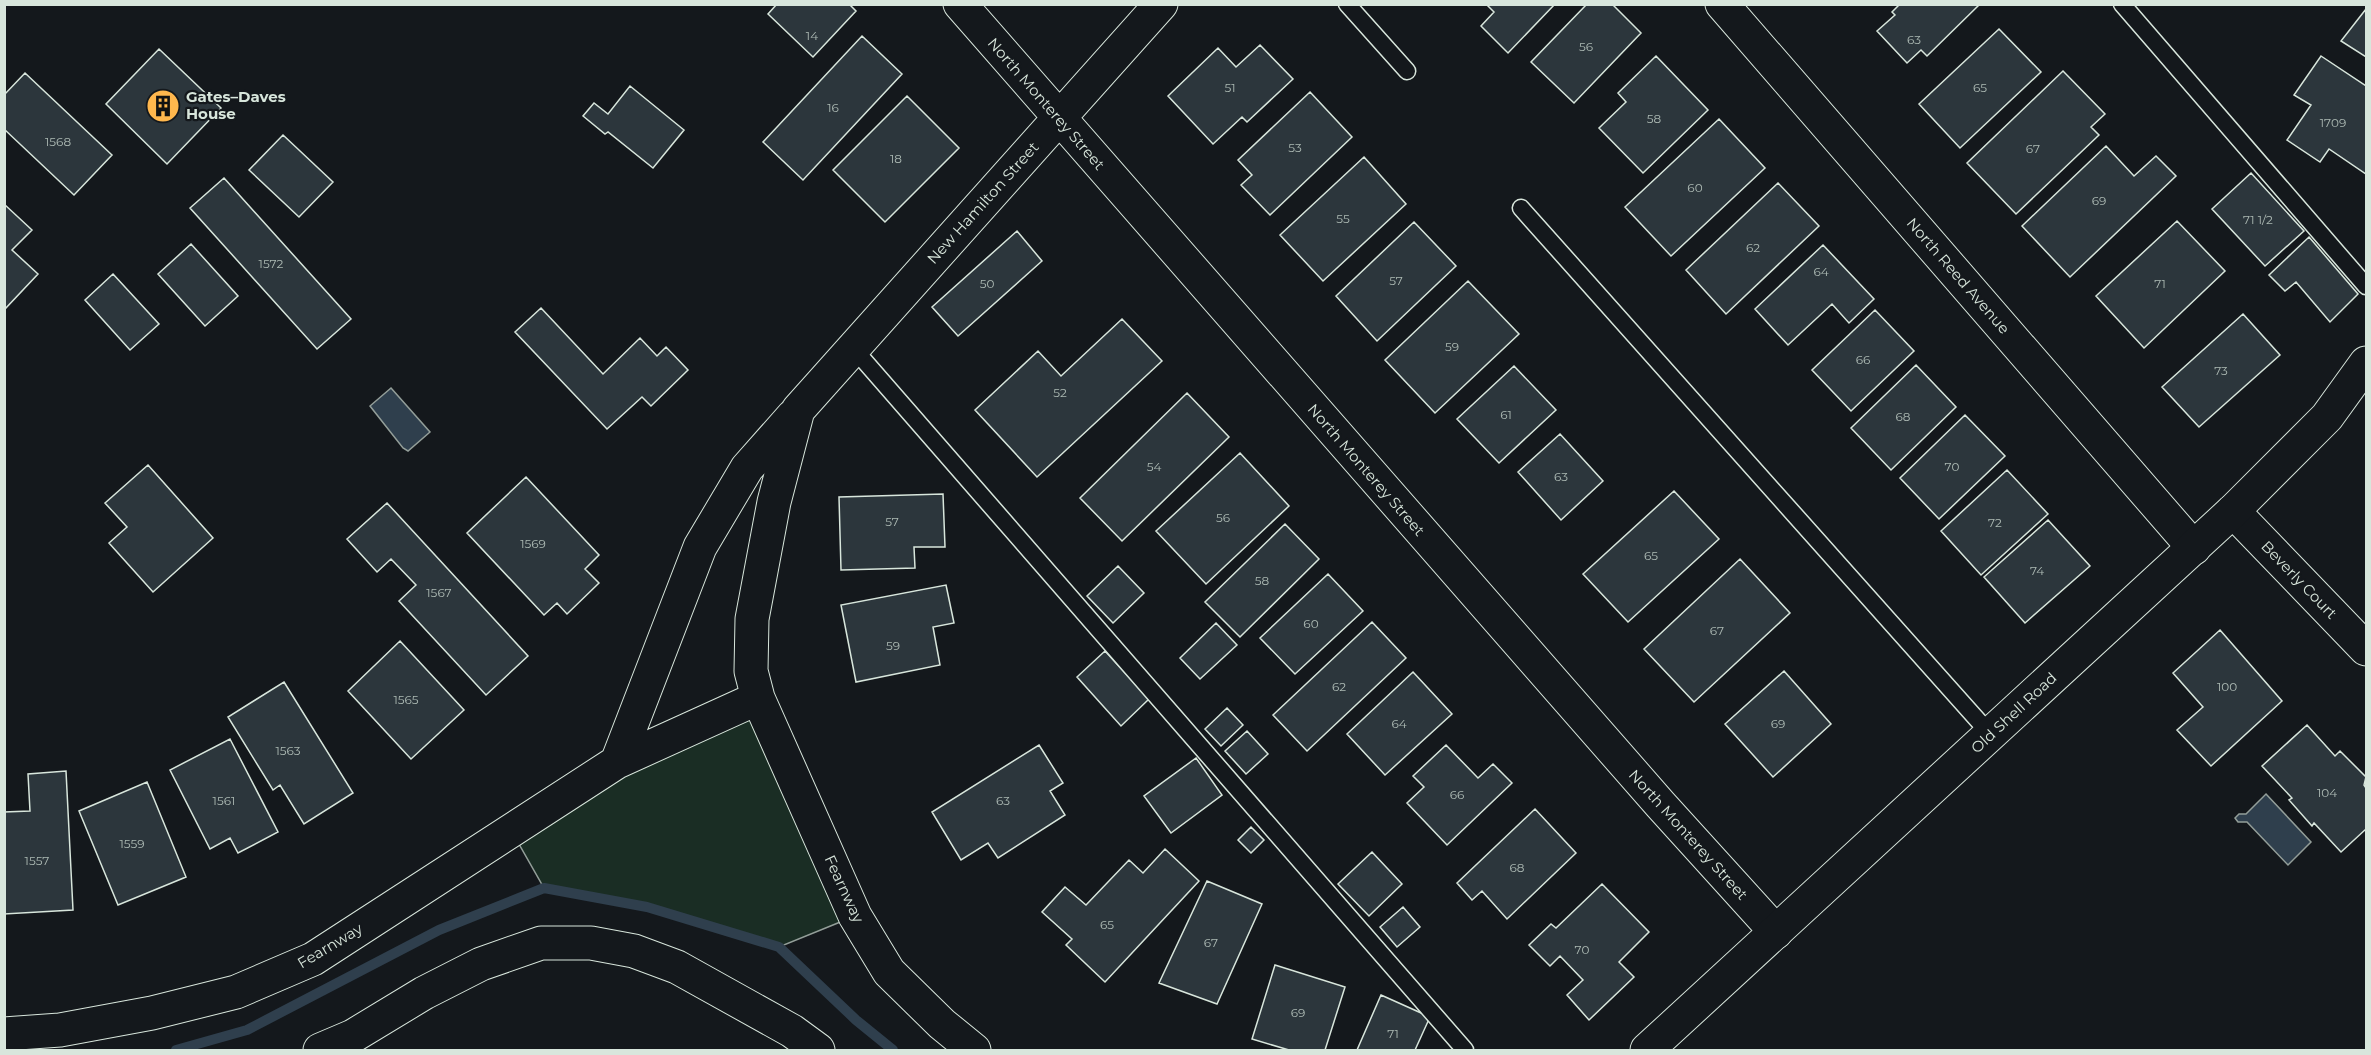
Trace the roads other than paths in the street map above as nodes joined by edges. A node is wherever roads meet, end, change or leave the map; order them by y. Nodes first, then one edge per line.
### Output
1 (960, 4) edge
2 (1161, 4) edge
3 (1347, 4) edge
4 (1722, 4) edge
5 (2122, 4) edge
6 (1407, 71) dead end
7 (1058, 118) junction
8 (1521, 208) dead end
9 (2367, 286) edge
10 (854, 349) junction
11 (2367, 363) edge
12 (798, 410) junction
13 (2233, 511) junction
14 (2194, 548) junction
15 (2367, 650) edge
16 (758, 698) junction
17 (1991, 735) junction
18 (617, 762) junction
19 (1776, 932) junction
20 (4, 1034) edge
21 (320, 1050) edge
22 (818, 1050) edge
23 (974, 1050) edge
24 (1465, 1050) edge
25 (1647, 1050) edge

1 - 7 street, North Monterey Street
2 - 7 street, New Hamilton Street
3 - 6 lane
4 - 14 street, North Reed Avenue
5 - 9 lane
7 - 10 street, New Hamilton Street
7 - 19 street, North Monterey Street
8 - 17 lane
10 - 12 street, Fearnway
10 - 24 lane
11 - 13 street, Old Shell Road
12 - 16 street, Fearnway
12 - 18 street, Fearnway
13 - 14 street, Old Shell Road
13 - 15 street, Beverly Court
14 - 17 street, Old Shell Road
16 - 18 street, Fearnway
16 - 23 street, Fearnway
17 - 19 street, Old Shell Road
18 - 20 street, Fearnway
19 - 25 street, Old Shell Road
21 - 22 street

